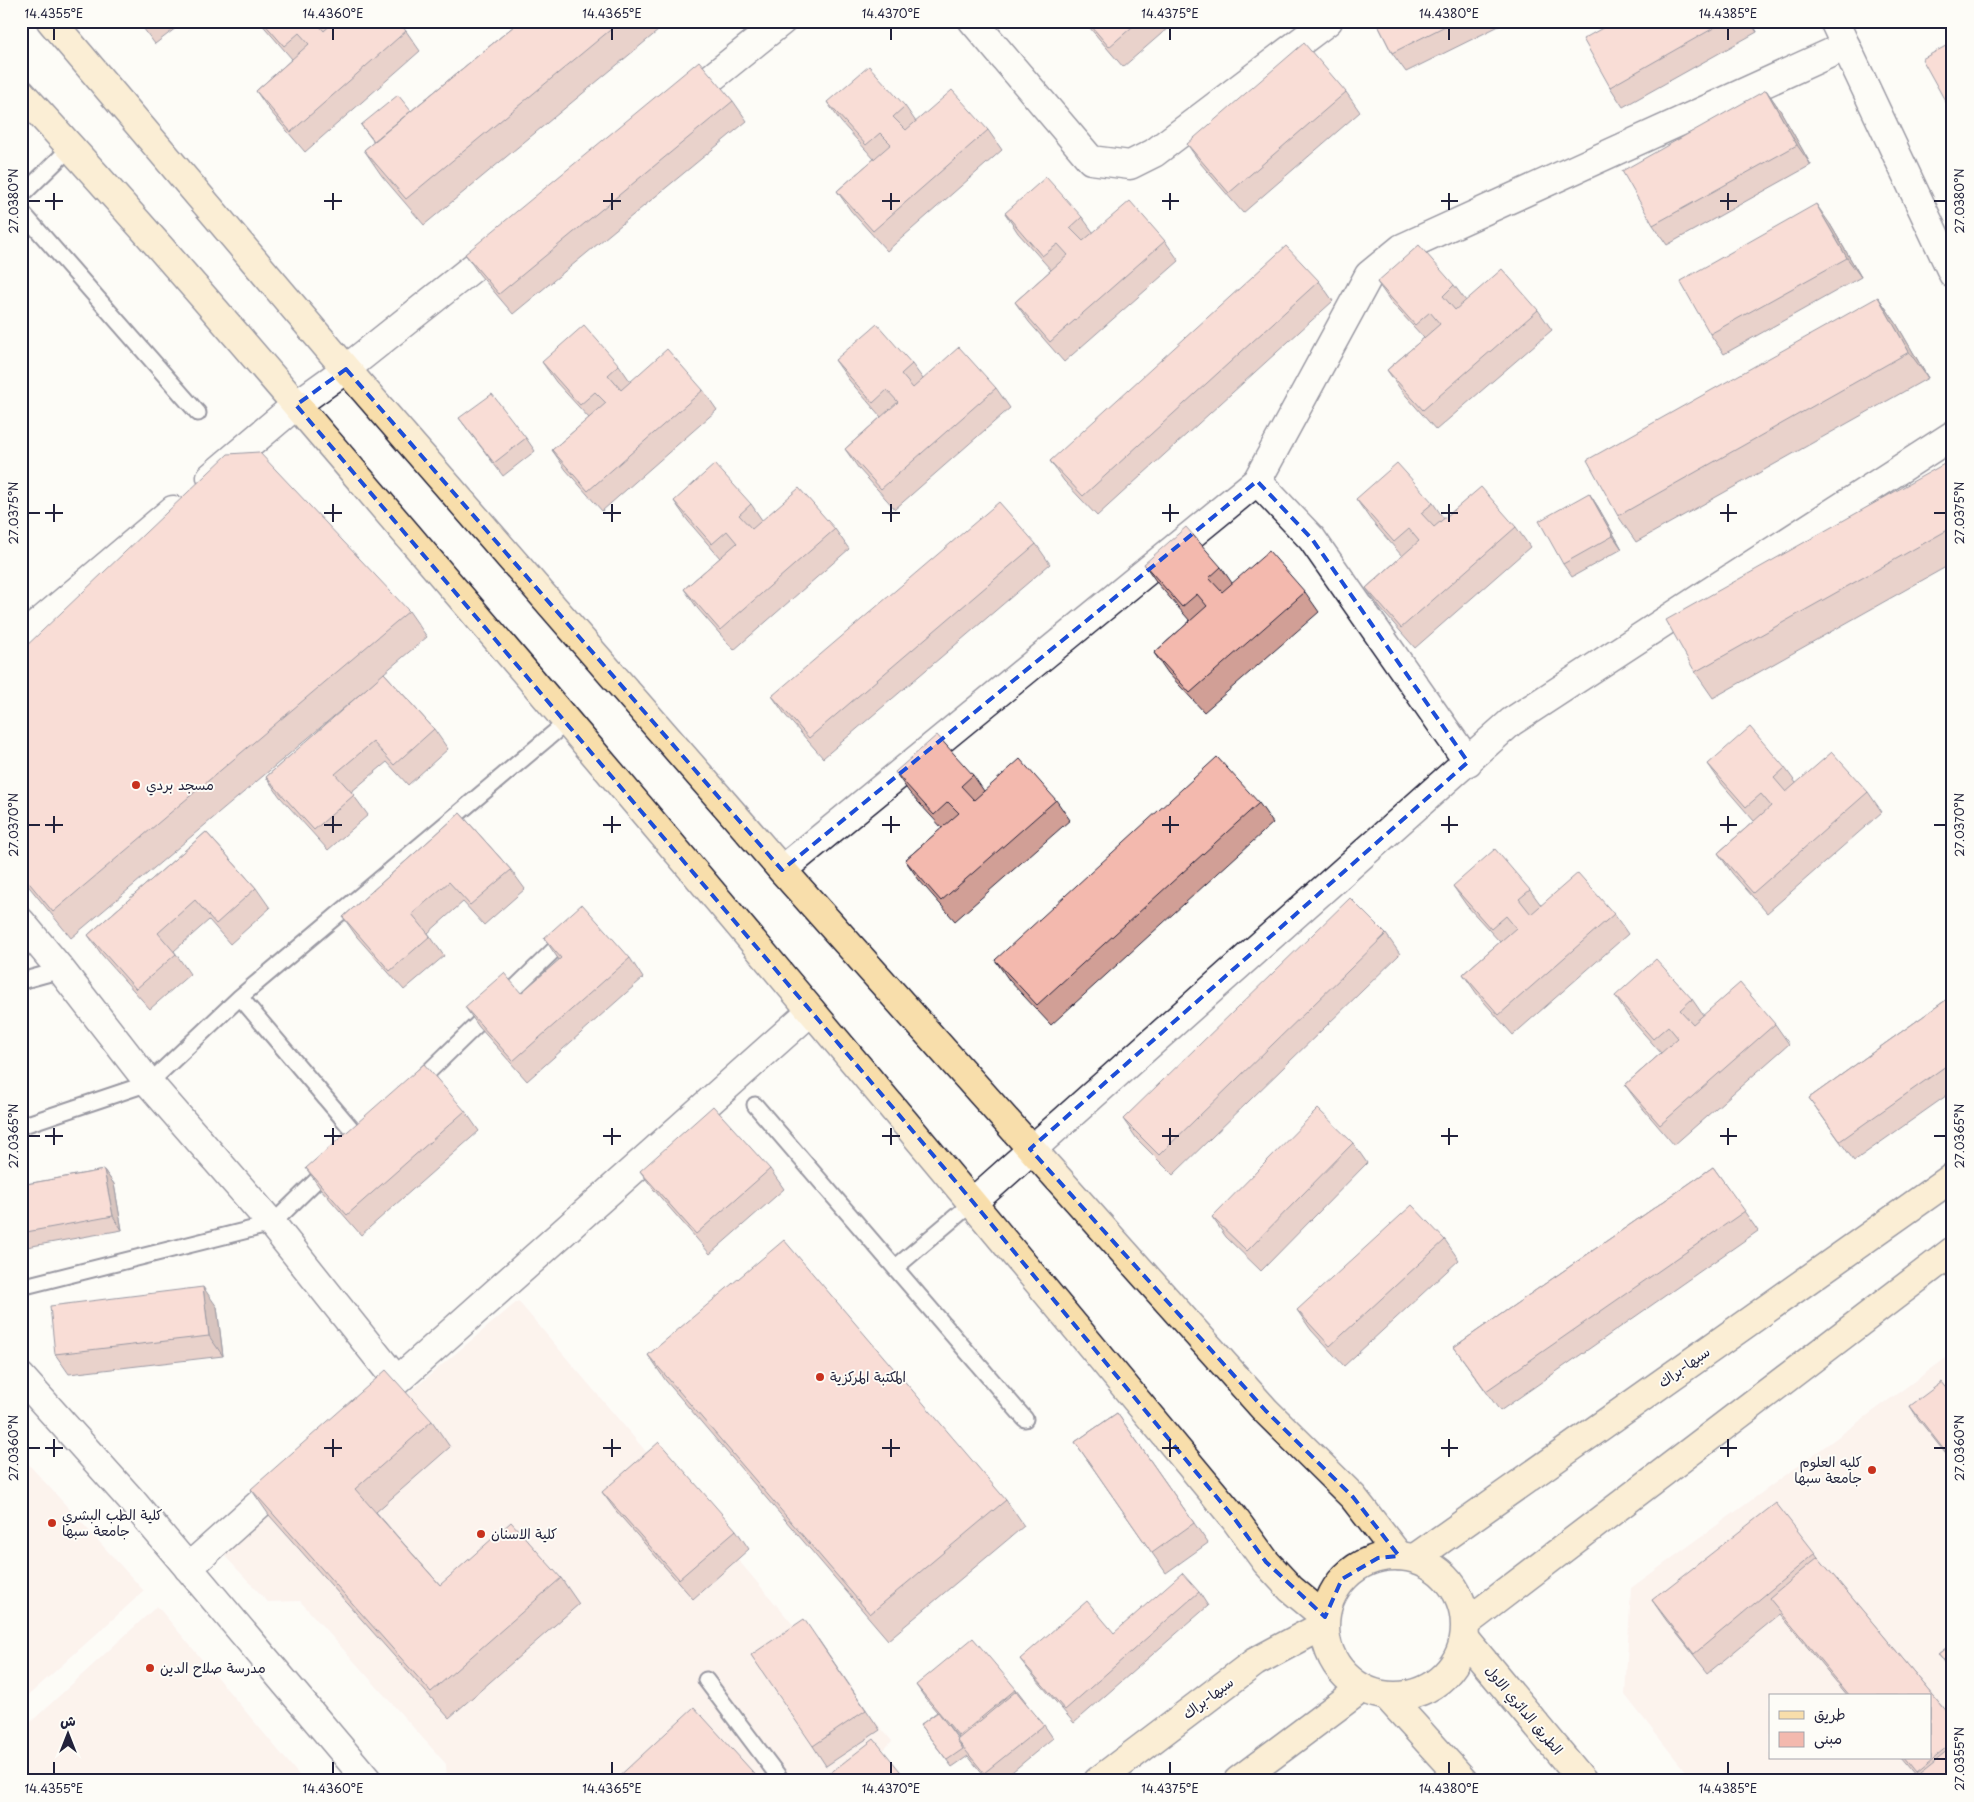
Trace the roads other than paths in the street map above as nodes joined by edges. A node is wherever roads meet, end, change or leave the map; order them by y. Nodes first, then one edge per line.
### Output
1 (51, 21) edge
2 (782, 21) edge
3 (973, 21) edge
4 (1328, 21) edge
5 (1834, 21) edge
6 (1846, 46) junction
7 (21, 93) edge
8 (666, 114) edge
9 (71, 147) junction
10 (21, 196) edge
11 (21, 211) edge
12 (525, 226) edge
13 (1953, 274) edge
14 (346, 369) junction
15 (296, 405) junction
16 (198, 413) dead end
17 (1953, 435) edge
18 (1257, 481) junction
19 (21, 638) edge
20 (568, 721) junction
21 (1468, 762) junction
22 (782, 870) junction
23 (21, 922) edge
24 (559, 945) edge
25 (61, 970) junction
26 (21, 981) edge
27 (240, 997) junction
28 (811, 1011) junction
29 (149, 1083) junction
30 (403, 1097) edge
31 (754, 1105) dead end
32 (21, 1126) edge
33 (1030, 1149) junction
34 (1953, 1176) edge
35 (973, 1202) junction
36 (272, 1224) junction
37 (1953, 1251) edge
38 (895, 1268) junction
39 (21, 1287) edge
40 (21, 1377) edge
41 (397, 1381) junction
42 (354, 1419) edge
43 (1025, 1419) dead end
44 (303, 1464) edge
45 (1407, 1557) junction
46 (188, 1568) junction
47 (1325, 1621) junction
48 (1466, 1631) junction
49 (706, 1680) dead end
50 (1375, 1692) junction
51 (368, 1781) edge
52 (782, 1781) edge
53 (1098, 1781) edge
54 (1238, 1781) edge
55 (1464, 1781) edge
56 (1582, 1781) edge

1 - 14 main road
2 - 8 street
3 - 4 street
5 - 6 street
6 - 13 street
6 - 18 street
7 - 9 main road
9 - 10 lane
9 - 15 main road
11 - 16 lane
12 - 14 street
14 - 15 street
14 - 22 main road
15 - 19 street
15 - 20 main road
17 - 21 street
18 - 21 street
18 - 22 street
20 - 27 lane
20 - 28 main road
21 - 33 street
22 - 33 main road
23 - 25 street
24 - 30 lane
25 - 26 lane
25 - 29 street
27 - 29 lane
27 - 36 lane
28 - 35 main road
28 - 41 street
29 - 32 lane
29 - 36 street
31 - 38 lane
33 - 35 street
33 - 45 main road
34 - 45 main road, سبها-براك
35 - 38 lane
35 - 47 main road
36 - 39 lane
36 - 41 street
37 - 48 main road
38 - 43 lane
40 - 46 street
41 - 42 street
44 - 46 street
45 - 47 main road
45 - 48 main road
46 - 51 street
47 - 50 main road
47 - 53 main road, سبها-براك
48 - 50 main road
48 - 56 main road, الطريق الدائري الاول
49 - 52 lane
50 - 54 main road
50 - 55 main road

